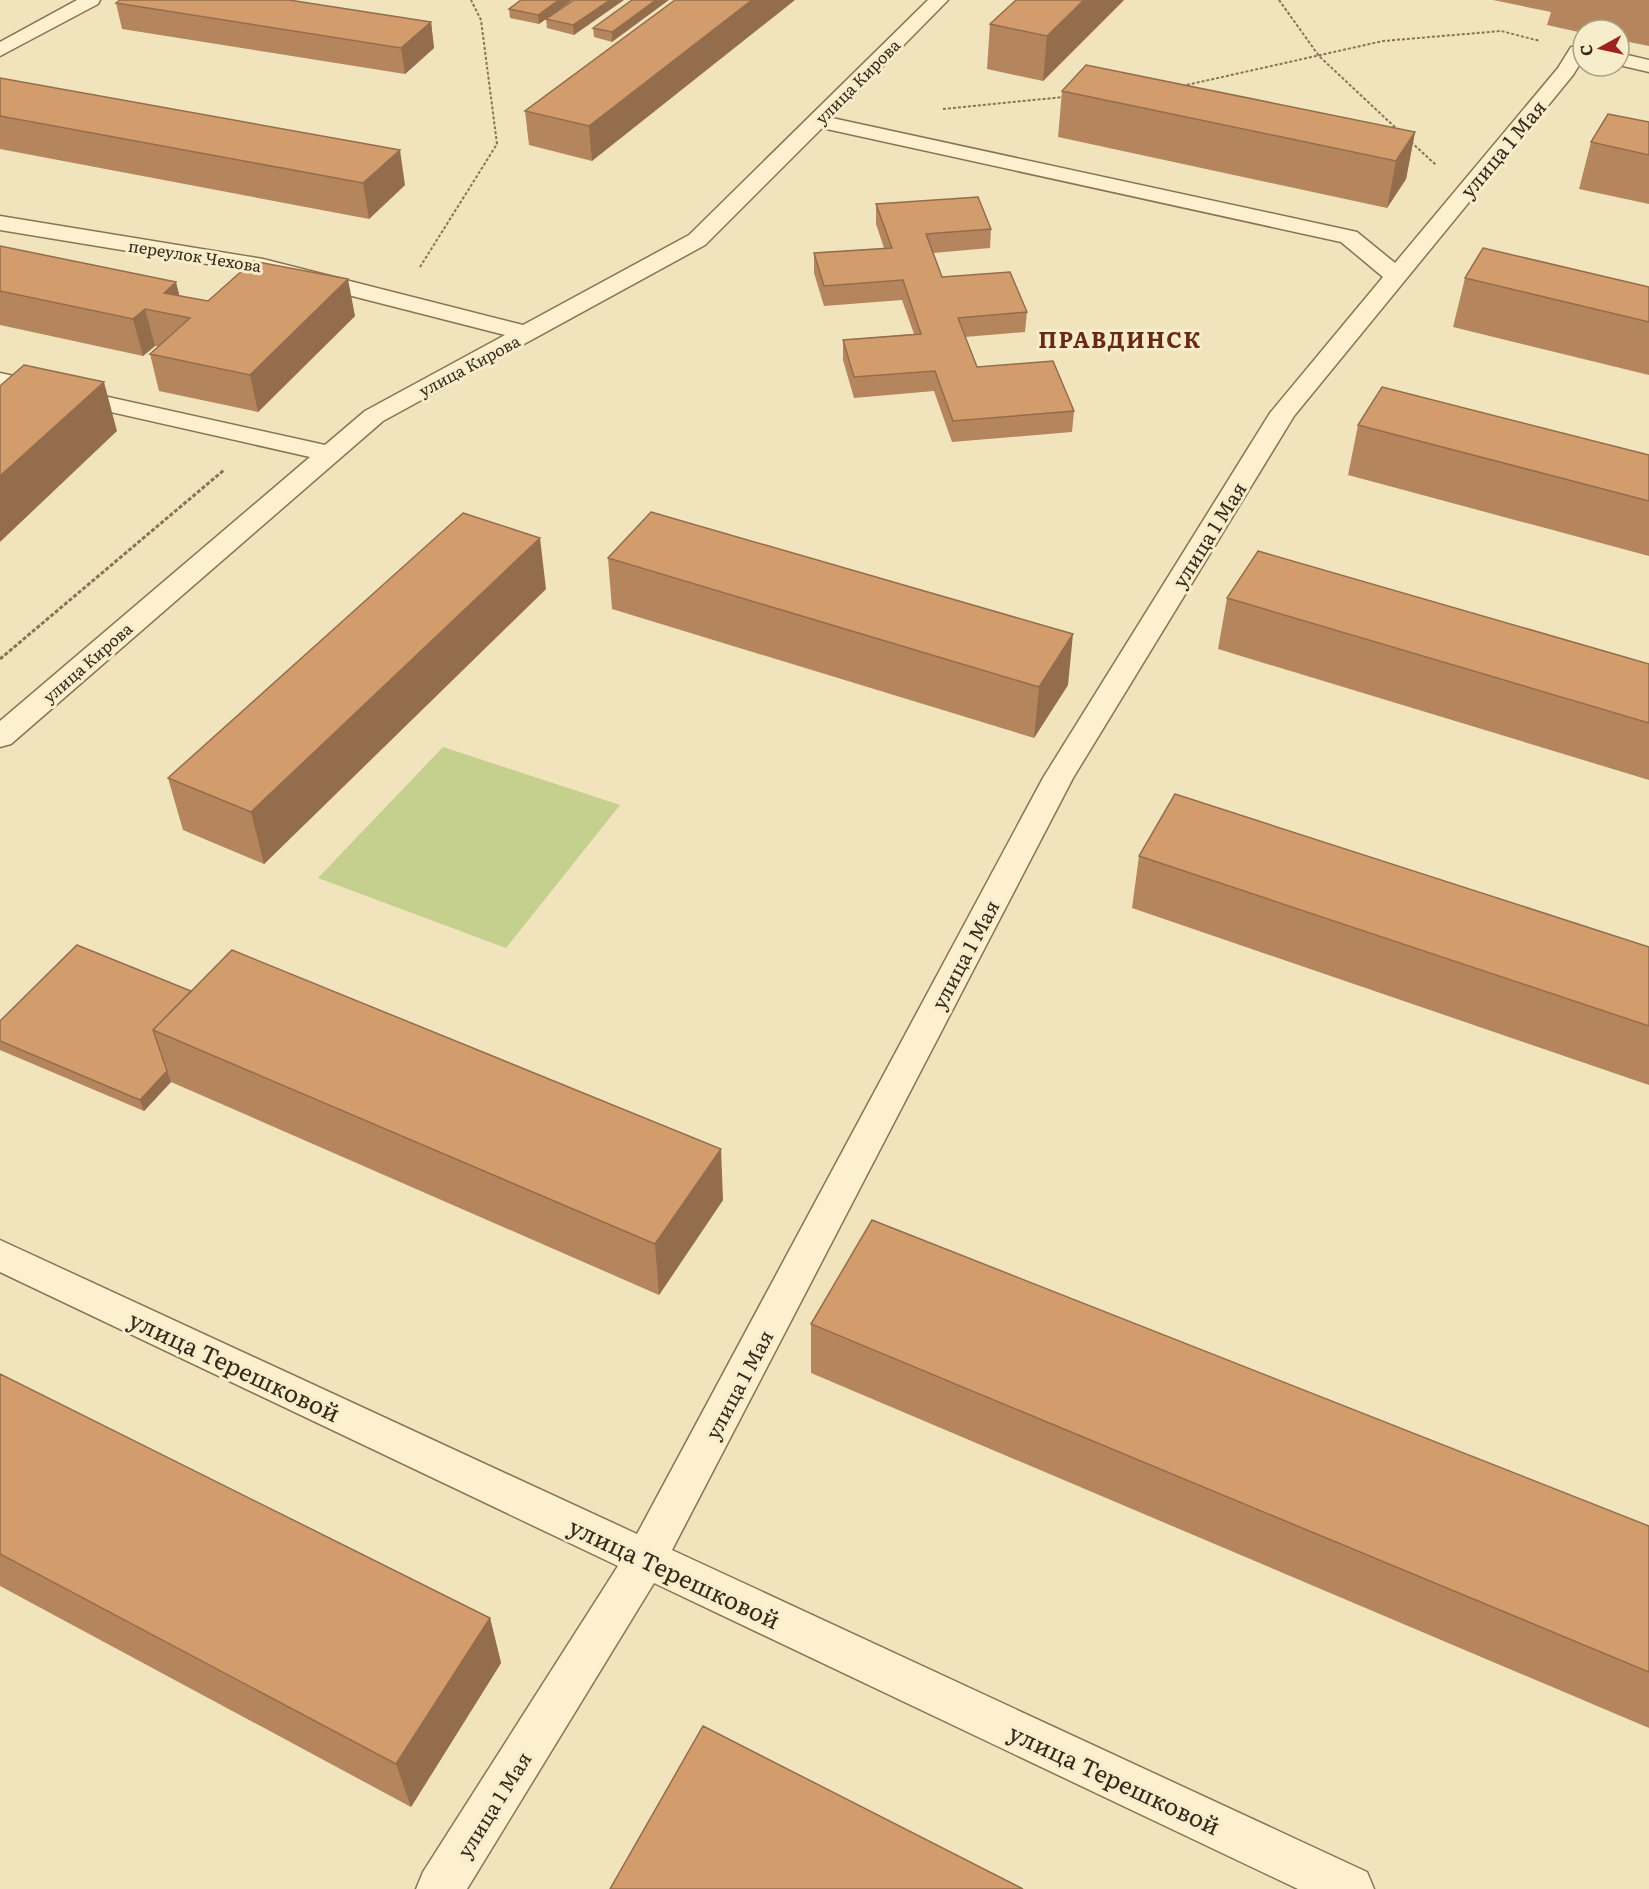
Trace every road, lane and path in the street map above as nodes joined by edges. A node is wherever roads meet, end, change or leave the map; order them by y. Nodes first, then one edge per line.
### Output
1 (91, 0) edge
2 (471, 0) edge
3 (939, 0) edge
4 (1279, 0) edge
5 (0, 50) edge
6 (1319, 56) junction
7 (1571, 56) edge
8 (1631, 62) edge
9 (1571, 64) edge
10 (1649, 66) edge
11 (1181, 86) edge
12 (1064, 98) dead end
13 (934, 110) dead end
14 (817, 121) junction
15 (1465, 193) junction
16 (0, 223) edge
17 (1396, 276) junction
18 (399, 301) junction
19 (527, 333) junction
20 (5, 387) edge
21 (262, 438) junction
22 (330, 453) junction
23 (0, 659) edge
24 (0, 737) edge
25 (0, 1255) edge
26 (646, 1558) junction
27 (440, 1889) edge
28 (1350, 1889) edge

1 - 5 street
2 - 18 path
3 - 14 street, улица Кирова
4 - 6 path
6 - 7 path
6 - 11 path
6 - 15 path
8 - 10 street
9 - 15 street, улица 1 Мая
12 - 13 path
14 - 17 street
14 - 19 street, улица Кирова
15 - 17 street, улица 1 Мая
16 - 18 street, переулок Чехова
17 - 26 street, улица 1 Мая
18 - 19 street, переулок Чехова
19 - 22 street, улица Кирова
20 - 21 street
21 - 22 street
21 - 23 path
22 - 24 street, улица Кирова
25 - 26 street, улица Терешковой
26 - 27 street, улица 1 Мая
26 - 28 street, улица Терешковой

